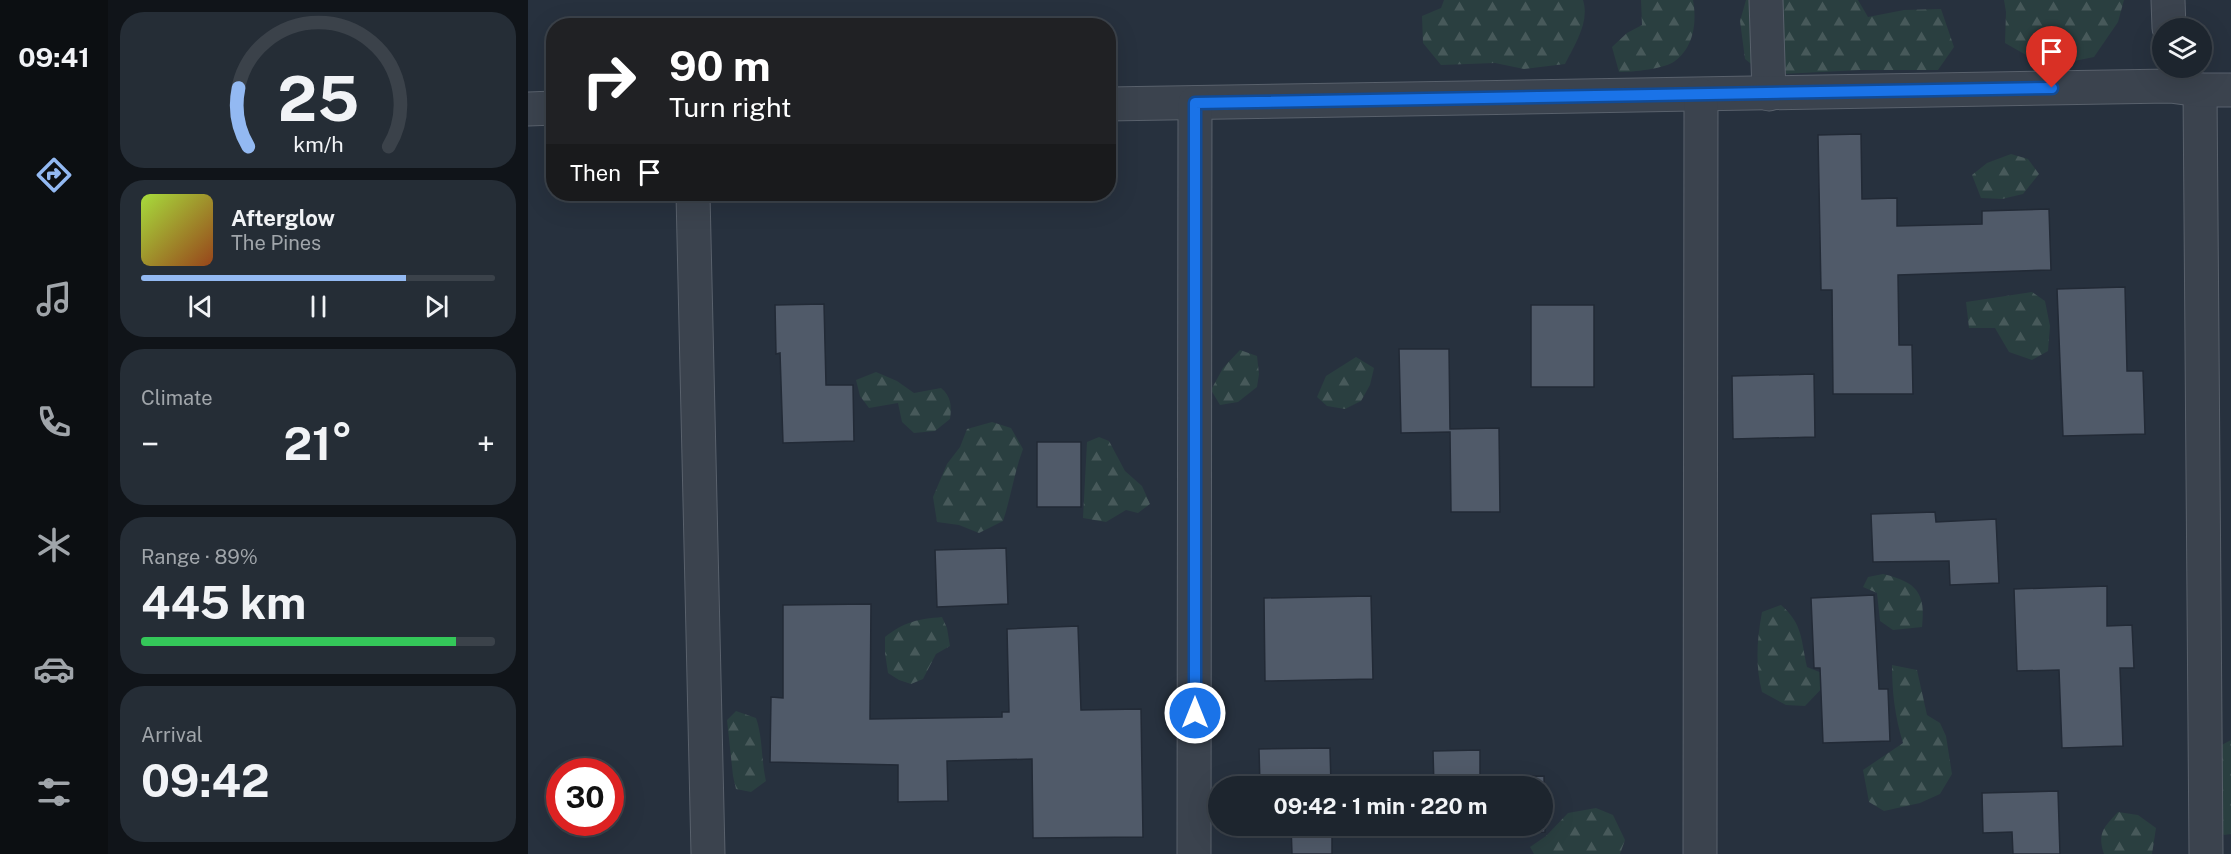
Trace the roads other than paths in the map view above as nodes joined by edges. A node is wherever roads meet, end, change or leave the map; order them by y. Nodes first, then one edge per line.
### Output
1 (1766, 0) edge
2 (2168, 0) edge
3 (2169, 18) edge
4 (2193, 83) edge
5 (1768, 94) junction
6 (1701, 95) junction
7 (1195, 103) junction
8 (1116, 104) edge
9 (546, 108) edge
10 (528, 109) edge
11 (693, 201) edge
12 (708, 854) edge
13 (1194, 854) edge
14 (1700, 854) edge
15 (2206, 854) edge

1 - 5 street
2 - 3 street
4 - 5 street
4 - 15 street
5 - 6 street
6 - 7 street
6 - 14 street
7 - 8 street
7 - 13 street
9 - 10 street
11 - 12 street

